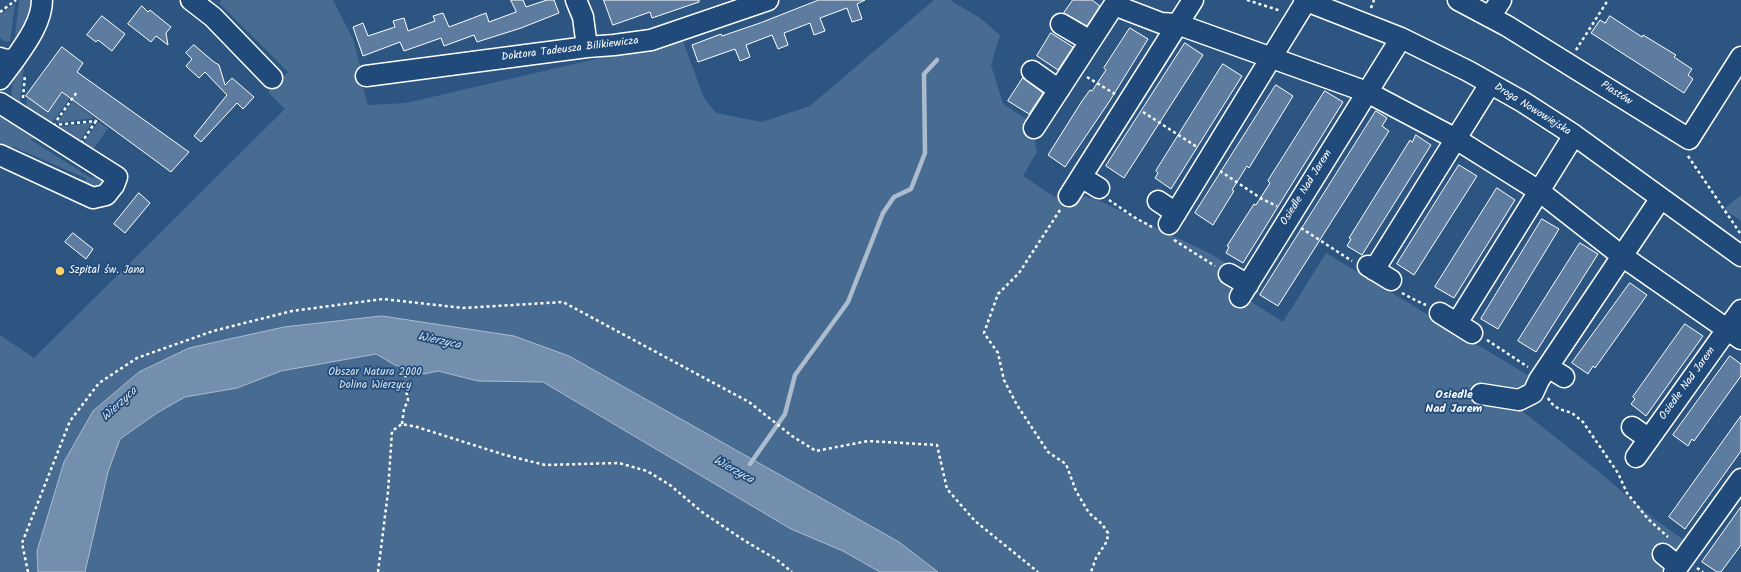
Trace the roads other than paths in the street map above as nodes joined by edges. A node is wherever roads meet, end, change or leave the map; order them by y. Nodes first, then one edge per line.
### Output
1 (42, 0) edge
2 (191, 0) edge
3 (576, 0) edge
4 (768, 0) edge
5 (1192, 0) edge
6 (1458, 0) edge
7 (1501, 0) edge
8 (1110, 2) edge
9 (1302, 5) edge
10 (1490, 17) junction
11 (1061, 24) dead end
12 (1177, 24) junction
13 (1401, 38) junction
14 (1090, 41) junction
15 (587, 47) junction
16 (11, 57) edge
17 (1272, 57) junction
18 (1741, 57) edge
19 (1032, 71) dead end
20 (366, 76) dead end
21 (272, 78) dead end
22 (0, 79) edge
23 (1490, 84) junction
24 (1058, 90) junction
25 (1367, 92) junction
26 (0, 103) edge
27 (1034, 128) dead end
28 (1574, 135) junction
29 (1456, 139) junction
30 (0, 155) edge
31 (1080, 177) junction
32 (1099, 188) dead end
33 (1539, 191) junction
34 (1069, 196) road end
35 (1661, 198) junction
36 (1158, 201) dead end
37 (1622, 256) junction
38 (1741, 256) edge
39 (1230, 274) dead end
40 (1391, 280) road end
41 (1741, 310) edge
42 (1440, 313) road end
43 (1734, 334) edge
44 (1481, 394) dead end
45 (1632, 427) dead end
46 (1648, 439) junction
47 (1636, 457) dead end
48 (1741, 479) edge
49 (1675, 562) edge

1 - 16 street
2 - 21 street
3 - 15 street
4 - 15 street, Doktora Tadeusza Bilikiewicza
5 - 12 street
6 - 10 street, Piastów
7 - 10 street
8 - 12 street
8 - 14 street
9 - 13 street, Droga Nowowiejska
9 - 17 street
10 - 18 street, Piastów
11 - 14 street
12 - 17 street
12 - 31 street
13 - 23 street, Droga Nowowiejska
13 - 25 street, Osiedle Nad Jarem
14 - 24 street
15 - 20 street, Doktora Tadeusza Bilikiewicza
16 - 22 street
17 - 25 street
17 - 36 street
19 - 24 street
23 - 28 street, Droga Nowowiejska
23 - 29 street
24 - 27 street
25 - 29 street
25 - 39 street, Osiedle Nad Jarem
26 - 30 street
28 - 33 street
28 - 35 street, Droga Nowowiejska
29 - 33 street
29 - 40 street
31 - 32 street
31 - 34 street
33 - 37 street
33 - 42 street
35 - 37 street
35 - 38 street, Droga Nowowiejska
37 - 43 street
37 - 44 street
41 - 43 street, Osiedle Nad Jarem
43 - 46 street, Osiedle Nad Jarem
45 - 46 street
46 - 47 street, Osiedle Nad Jarem
48 - 49 street

